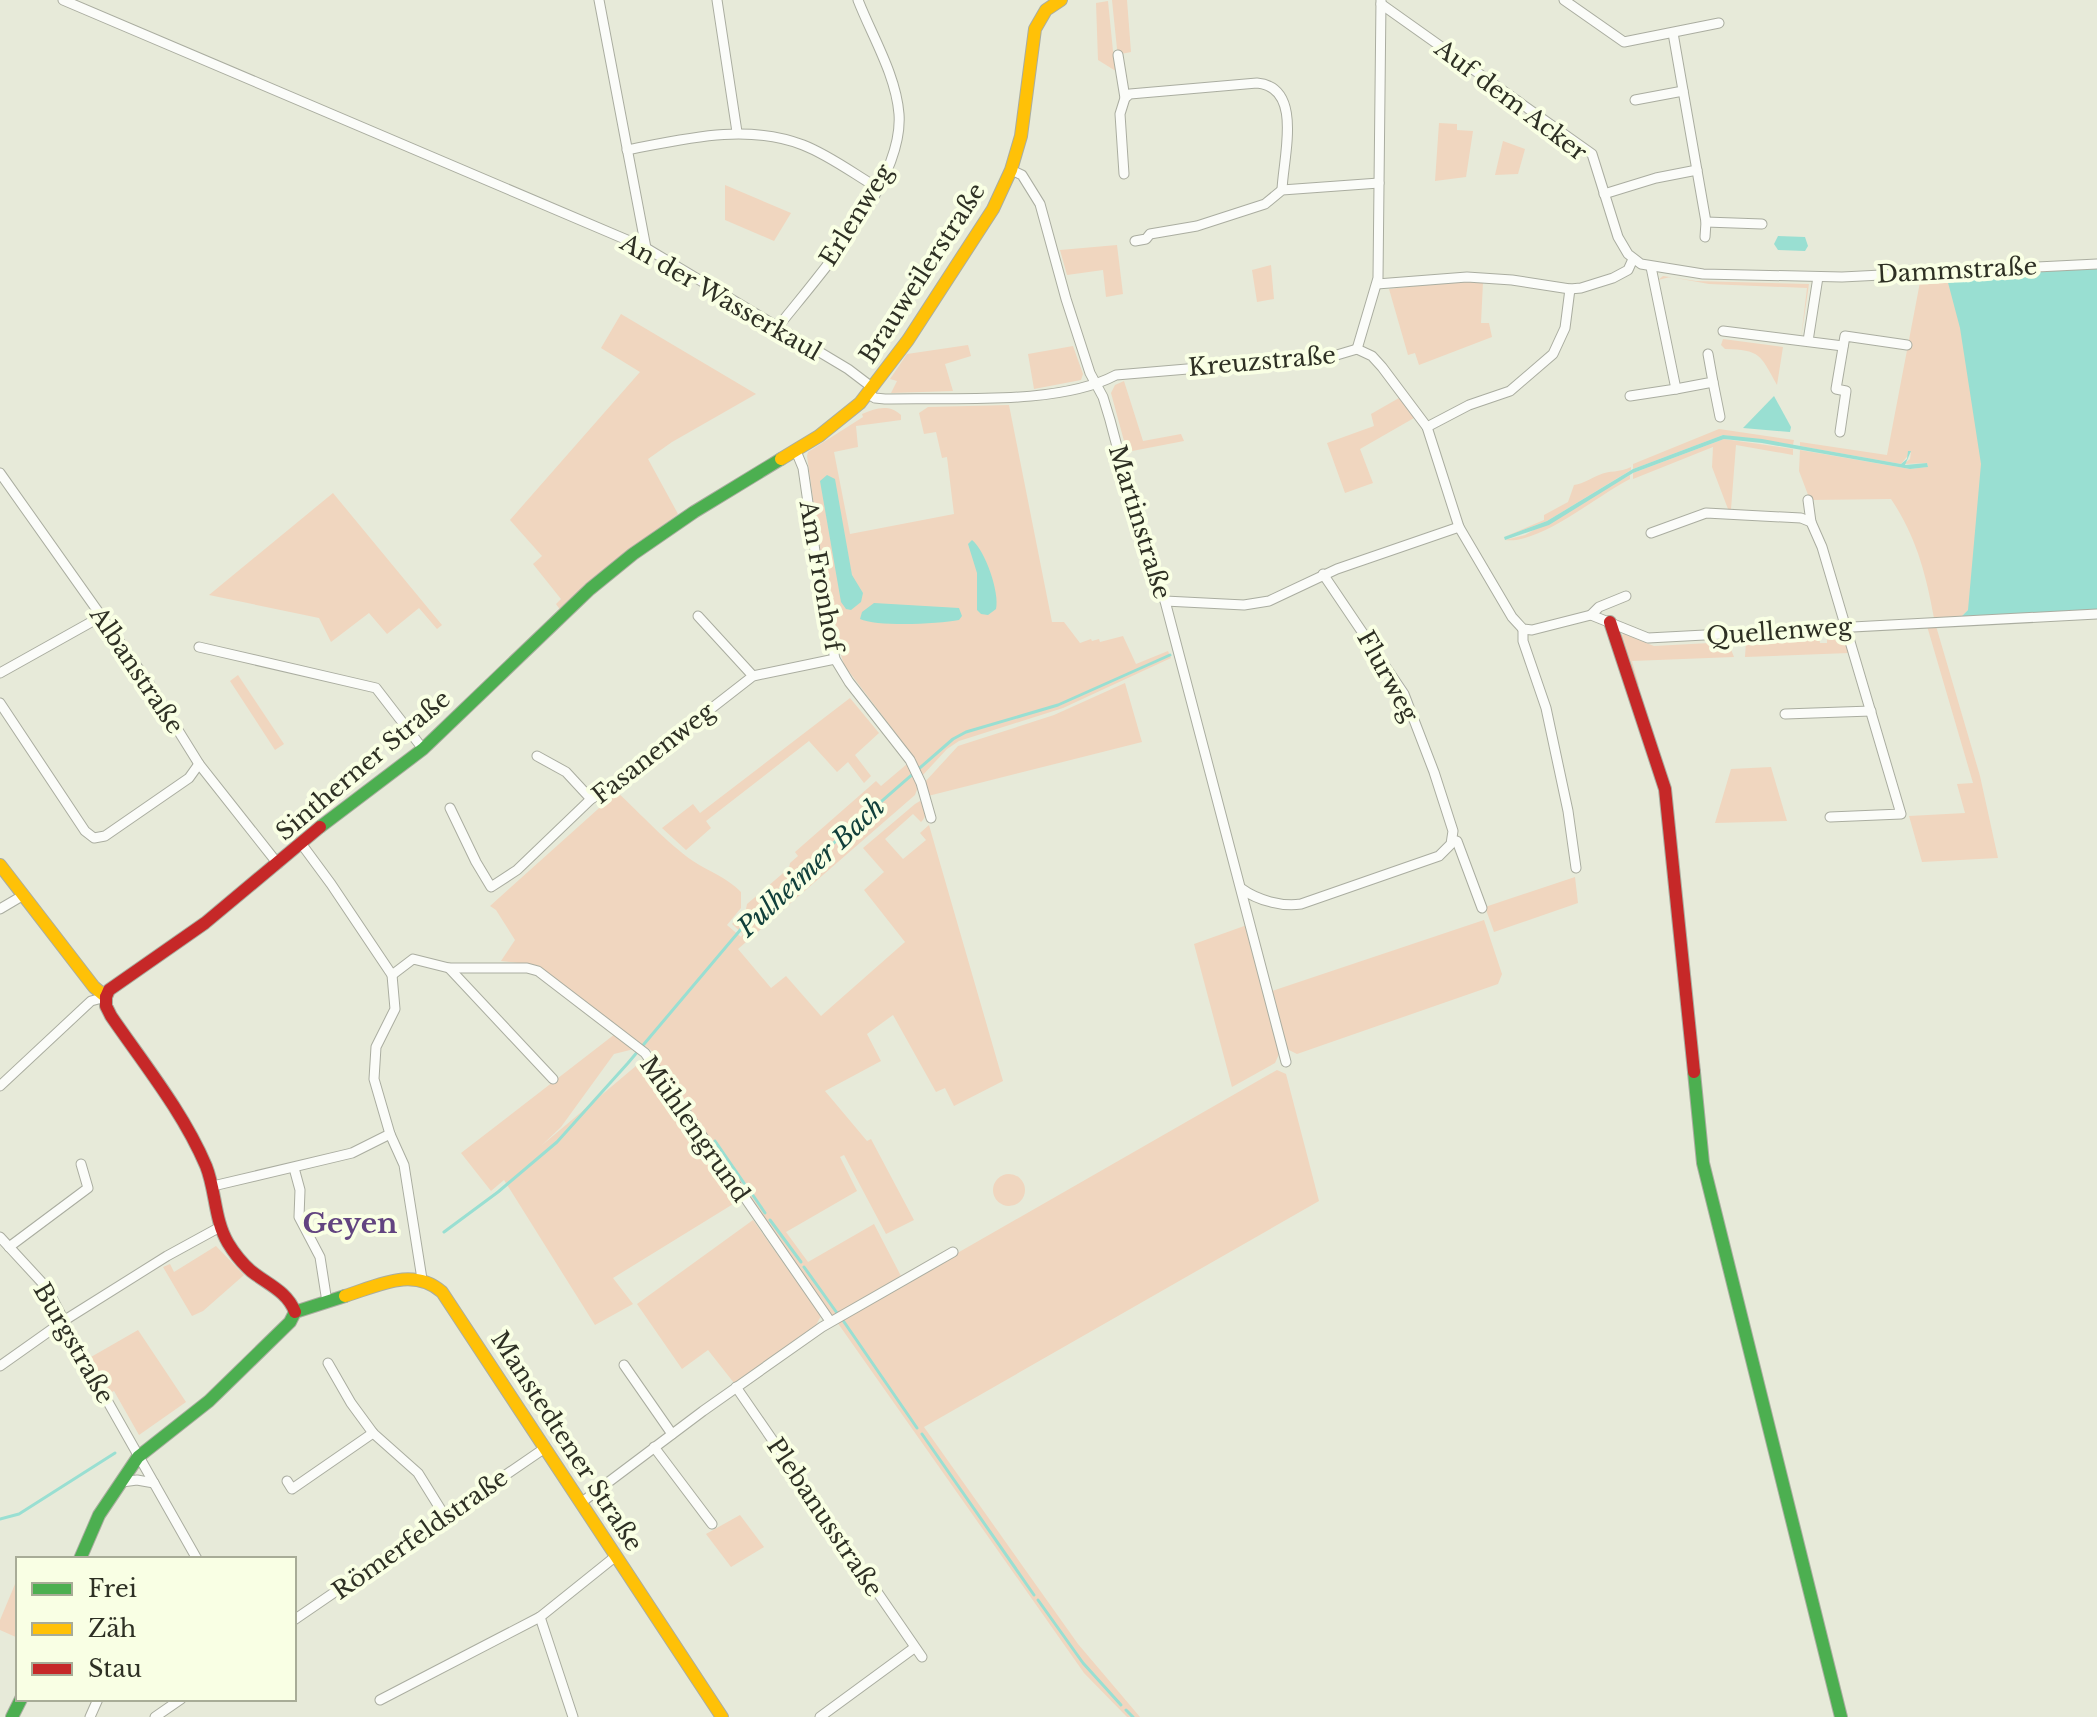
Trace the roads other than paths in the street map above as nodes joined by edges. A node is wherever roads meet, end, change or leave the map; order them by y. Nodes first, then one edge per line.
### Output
1 (63, 0) edge
2 (599, 0) edge
3 (717, 0) edge
4 (858, 0) edge
5 (1564, 0) edge
6 (1054, 2) edge
7 (1381, 2) edge
8 (1719, 23) dead end
9 (1673, 33) junction
10 (1118, 55) dead end
11 (1683, 91) junction
12 (1125, 98) junction
13 (1635, 100) dead end
14 (737, 132) junction
15 (627, 150) junction
16 (1011, 170) junction
17 (1697, 170) junction
18 (1124, 174) dead end
19 (1379, 183) junction
20 (878, 188) junction
21 (1282, 190) junction
22 (1604, 194) junction
23 (1706, 222) junction
24 (1762, 224) dead end
25 (1705, 237) dead end
26 (1135, 241) dead end
27 (646, 248) junction
28 (1633, 259) junction
29 (2097, 264) edge
30 (1651, 267) junction
31 (1818, 277) junction
32 (1377, 284) junction
33 (1570, 289) junction
34 (777, 328) junction
35 (1723, 331) dead end
36 (1808, 341) junction
37 (1907, 345) dead end
38 (1843, 346) junction
39 (1357, 349) junction
40 (1708, 354) dead end
41 (1713, 382) junction
42 (1097, 385) junction
43 (1676, 389) junction
44 (871, 391) junction
45 (1630, 396) dead end
46 (1720, 417) dead end
47 (1427, 427) junction
48 (1840, 432) dead end
49 (796, 451) junction
50 (0, 473) edge
51 (1808, 500) dead end
52 (1811, 522) junction
53 (1459, 527) junction
54 (1651, 533) dead end
55 (1323, 574) junction
56 (1626, 596) dead end
57 (1165, 601) junction
58 (2097, 614) edge
59 (1591, 615) junction
60 (102, 616) junction
61 (698, 616) dead end
62 (1610, 622) junction
63 (1845, 626) junction
64 (1523, 629) junction
65 (199, 647) dead end
66 (835, 659) junction
67 (0, 673) edge
68 (753, 676) junction
69 (0, 703) edge
70 (1871, 711) junction
71 (1785, 714) dead end
72 (423, 749) junction
73 (537, 756) dead end
74 (199, 764) junction
75 (591, 799) junction
76 (450, 808) dead end
77 (1830, 817) dead end
78 (931, 818) dead end
79 (1453, 836) junction
80 (300, 842) junction
81 (278, 864) junction
82 (0, 865) edge
83 (1576, 868) dead end
84 (1242, 889) junction
85 (22, 896) junction
86 (1482, 908) dead end
87 (0, 909) edge
88 (449, 968) junction
89 (392, 975) junction
90 (106, 997) junction
91 (1286, 1062) dead end
92 (553, 1079) dead end
93 (0, 1086) edge
94 (390, 1134) junction
95 (81, 1164) dead end
96 (294, 1168) junction
97 (213, 1186) junction
98 (220, 1227) junction
99 (0, 1237) edge
100 (9, 1247) junction
101 (953, 1252) dead end
102 (422, 1279) junction
103 (327, 1302) junction
104 (295, 1312) junction
105 (65, 1320) junction
106 (830, 1321) junction
107 (328, 1363) dead end
108 (624, 1365) dead end
109 (0, 1366) edge
110 (736, 1387) junction
111 (373, 1433) junction
112 (672, 1434) junction
113 (654, 1447) junction
114 (545, 1448) junction
115 (138, 1457) junction
116 (287, 1481) dead end
117 (122, 1482) junction
118 (154, 1483) junction
119 (582, 1502) junction
120 (446, 1518) junction
121 (712, 1524) dead end
122 (616, 1556) junction
123 (81, 1557) edge
124 (196, 1557) edge
125 (540, 1617) junction
126 (296, 1619) edge
127 (914, 1648) junction
128 (922, 1657) dead end
129 (380, 1700) dead end
130 (178, 1701) edge
131 (155, 1717) edge
132 (573, 1717) edge
133 (722, 1717) edge
134 (820, 1717) edge
135 (1841, 1717) edge

1 - 27 street, An der Wasserkaul
2 - 15 street
3 - 14 street
4 - 20 street, Erlenweg
5 - 9 street
6 - 16 street, Brauweilerstraße
7 - 19 street, Kreuzstraße
7 - 22 street, Auf dem Acker
8 - 9 street
9 - 11 street
10 - 12 street
11 - 13 street
11 - 17 street
12 - 18 street
12 - 21 street
14 - 15 street
14 - 20 street
15 - 27 street
16 - 42 street, Martinstraße
16 - 44 street, Brauweilerstraße
17 - 22 street
17 - 23 street
19 - 21 street
19 - 32 street, Kreuzstraße
20 - 34 street, Erlenweg
21 - 26 street
22 - 28 street, Auf dem Acker
23 - 24 street
23 - 25 street
27 - 34 street, An der Wasserkaul
28 - 30 street, Dammstraße
28 - 33 street
29 - 31 street, Dammstraße
30 - 31 street, Dammstraße
30 - 43 street
31 - 36 street
32 - 33 street
32 - 39 street, Kreuzstraße
33 - 47 street
34 - 44 street, An der Wasserkaul
35 - 36 street
36 - 38 street
37 - 38 street
38 - 48 street
39 - 42 street, Kreuzstraße
39 - 47 street
40 - 41 street
41 - 43 street
41 - 46 street
42 - 44 street, Kreuzstraße
42 - 57 street, Martinstraße
43 - 45 street
44 - 49 street, Brauweilerstraße
47 - 53 street
49 - 66 street, Am Fronhof
49 - 72 street, Sintherner Straße
50 - 60 street, Albanstraße
51 - 52 street
52 - 54 street
52 - 63 street
53 - 55 street
53 - 64 street
55 - 57 street
55 - 79 street, Flurweg
56 - 59 street
57 - 84 street, Martinstraße
58 - 63 street, Quellenweg
59 - 62 street, Quellenweg
59 - 64 street
60 - 67 street
60 - 74 street, Albanstraße
61 - 68 street
62 - 63 street, Quellenweg
62 - 135 street
63 - 70 street
64 - 83 street
65 - 72 street
66 - 68 street, Fasanenweg
66 - 78 street, Am Fronhof
68 - 75 street, Fasanenweg
69 - 74 street
70 - 71 street
70 - 77 street
72 - 80 street, Sintherner Straße
73 - 75 street
74 - 81 street, Albanstraße
75 - 76 street, Fasanenweg
79 - 84 street
79 - 86 street, Flurweg
80 - 81 street, Sintherner Straße
80 - 89 street
81 - 90 street, Sintherner Straße
82 - 85 street
84 - 91 street, Martinstraße
85 - 87 street
85 - 90 street
88 - 89 street, Mühlengrund
88 - 92 street
88 - 106 street, Mühlengrund
89 - 94 street
90 - 93 street, Sintherner Straße
90 - 97 street
94 - 96 street
94 - 102 street
95 - 100 street
96 - 97 street
96 - 103 street
97 - 98 street
98 - 104 street
98 - 105 street
99 - 100 street, Burgstraße
100 - 105 street, Burgstraße
101 - 106 street
102 - 103 street
102 - 114 street, Manstedtener Straße
103 - 104 street
104 - 115 street
105 - 109 street
105 - 115 street, Burgstraße
106 - 110 street
107 - 111 street
108 - 112 street
110 - 112 street
110 - 127 street, Plebanusstraße
111 - 116 street
111 - 120 street
112 - 113 street
113 - 119 street
113 - 121 street
114 - 119 street, Manstedtener Straße
114 - 120 street, Römerfeldstraße
115 - 117 street
115 - 118 street, Burgstraße
117 - 118 street
117 - 123 street
118 - 124 street, Burgstraße
119 - 122 street, Manstedtener Straße
120 - 126 street, Römerfeldstraße
122 - 125 street
122 - 133 street, Manstedtener Straße
125 - 129 street
125 - 132 street
127 - 128 street, Plebanusstraße
127 - 134 street
130 - 131 street

